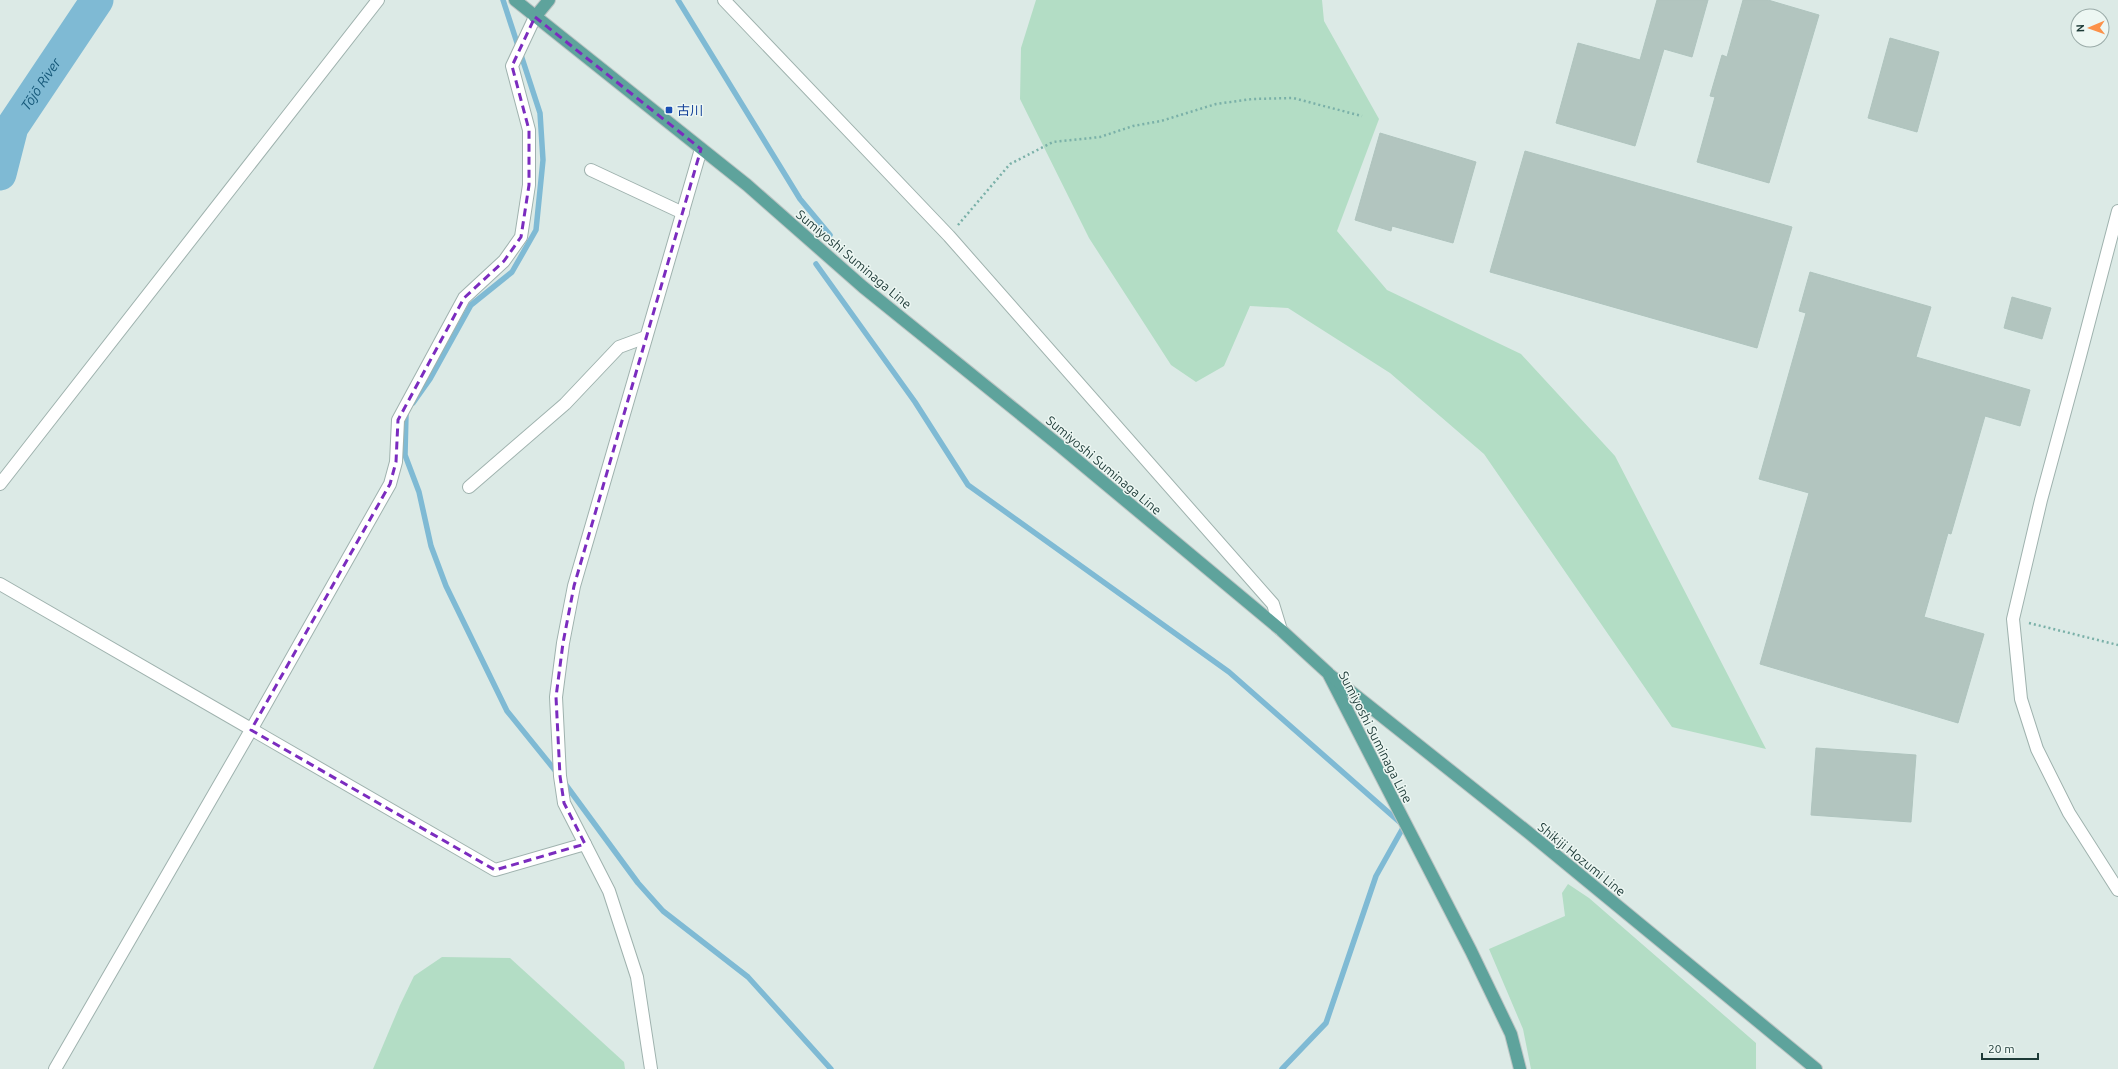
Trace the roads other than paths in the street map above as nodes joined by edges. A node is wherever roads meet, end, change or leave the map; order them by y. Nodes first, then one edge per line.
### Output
1 (378, 0) edge
2 (515, 0) edge
3 (549, 0) edge
4 (724, 0) edge
5 (535, 16) junction
6 (702, 149) junction
7 (591, 170) dead end
8 (2118, 211) edge
9 (683, 213) junction
10 (646, 337) junction
11 (0, 484) edge
12 (469, 487) dead end
13 (0, 584) edge
14 (1281, 630) junction
15 (1328, 673) junction
16 (251, 730) junction
17 (585, 844) junction
18 (2118, 890) edge
19 (55, 1069) edge
20 (651, 1069) edge
21 (1520, 1069) edge
22 (1816, 1069) edge

1 - 11 street
2 - 5 main road
3 - 5 main road
4 - 14 street
5 - 6 main road, Sumiyoshi Suminaga Line
5 - 16 street
6 - 9 street
6 - 14 main road, Sumiyoshi Suminaga Line
7 - 9 street
8 - 18 street
9 - 10 street
10 - 12 street
10 - 17 street
13 - 16 street
14 - 15 main road, Sumiyoshi Suminaga Line
15 - 21 main road, Sumiyoshi Suminaga Line
15 - 22 main road, Shikiji Hozumi Line
16 - 17 street
16 - 19 street
17 - 20 street

